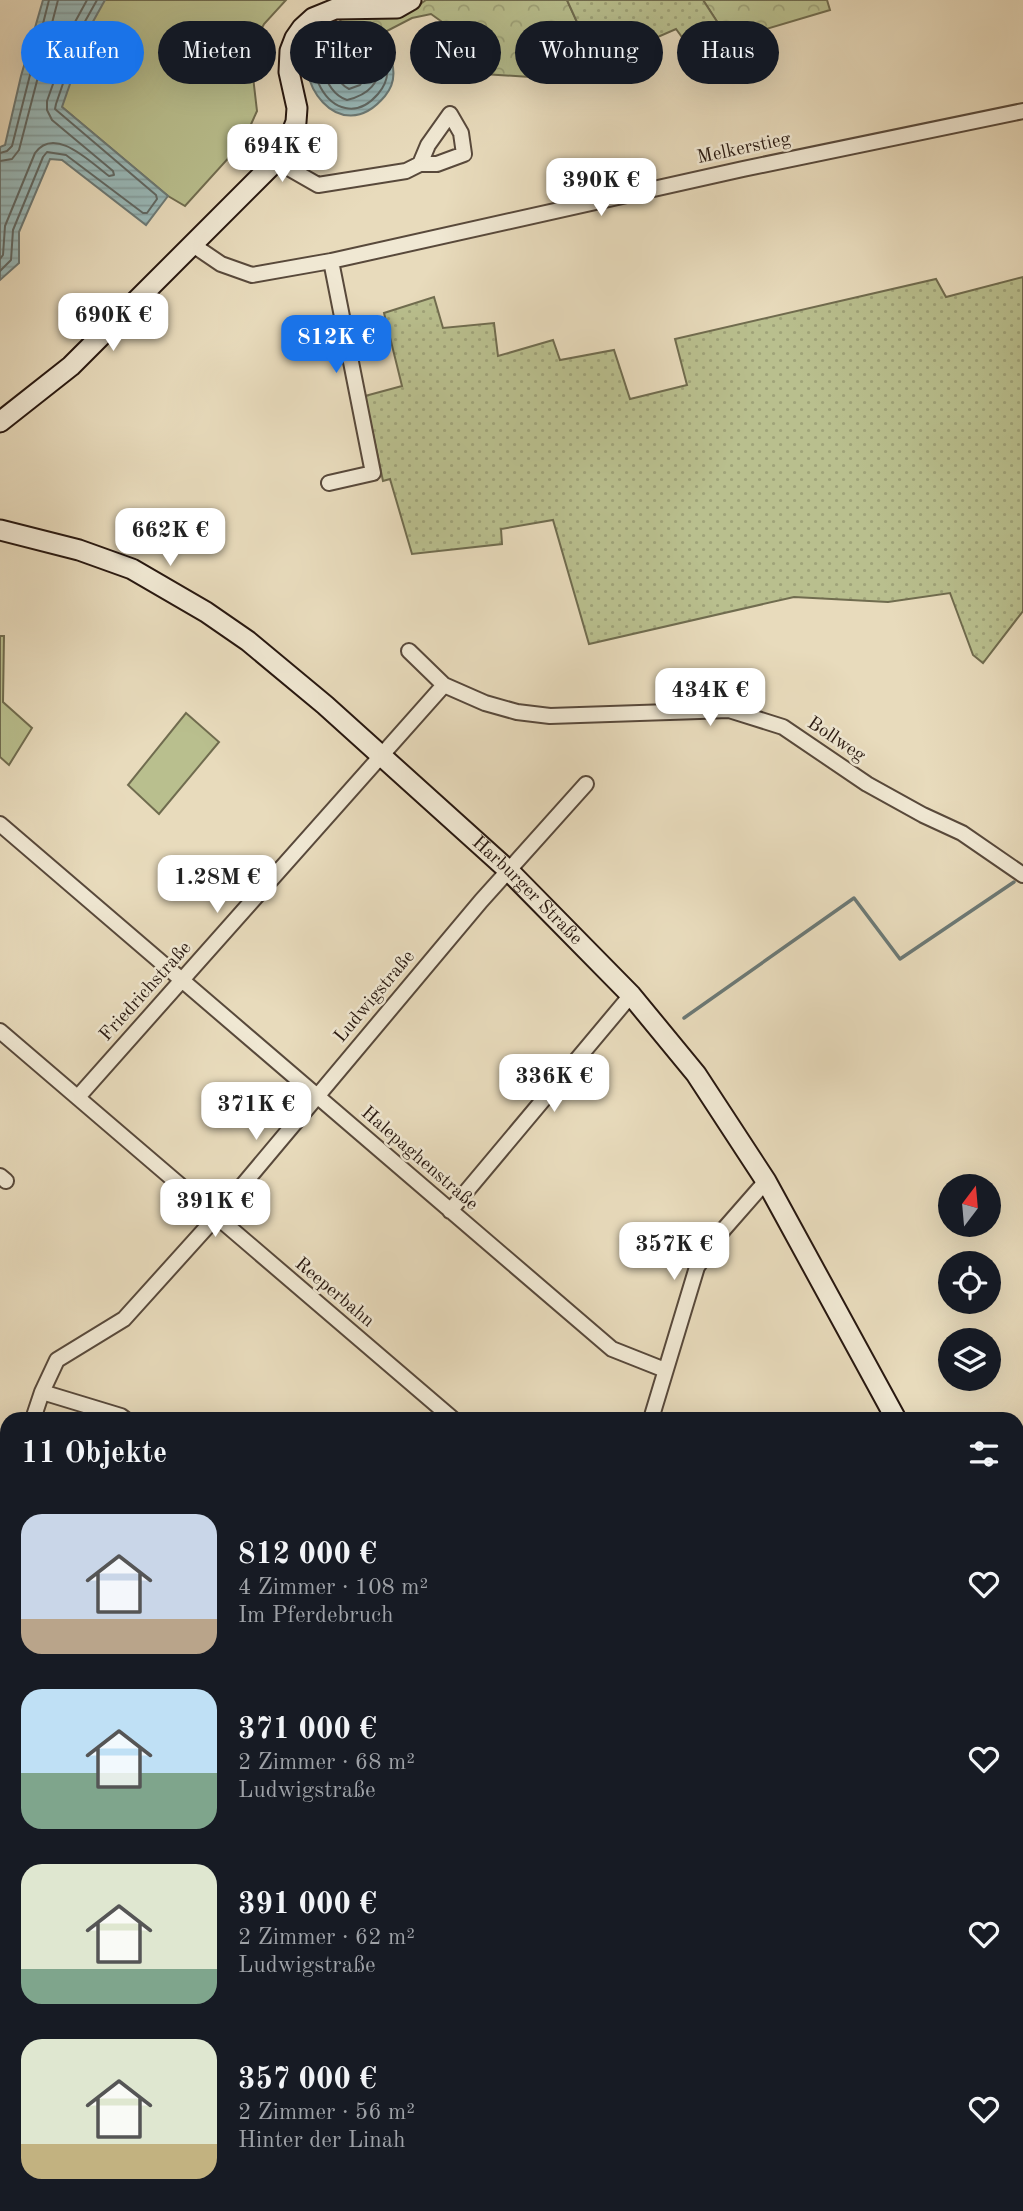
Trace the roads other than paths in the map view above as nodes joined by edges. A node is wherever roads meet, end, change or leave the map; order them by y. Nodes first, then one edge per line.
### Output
1 (411, 0) edge
2 (1023, 111) edge
3 (276, 161) junction
4 (420, 164) dead end
5 (193, 245) junction
6 (331, 261) junction
7 (0, 422) edge
8 (329, 483) dead end
9 (0, 530) edge
10 (409, 651) dead end
11 (444, 685) junction
12 (381, 755) junction
13 (586, 784) dead end
14 (0, 824) edge
15 (508, 870) junction
16 (1023, 875) edge
17 (182, 980) junction
18 (631, 995) junction
19 (0, 1031) edge
20 (317, 1096) junction
21 (78, 1097) junction
22 (766, 1181) junction
23 (450, 1211) junction
24 (216, 1217) junction
25 (665, 1370) junction
26 (42, 1392) junction
27 (35, 1412) edge
28 (108, 1412) edge
29 (445, 1412) edge
30 (653, 1412) edge
31 (892, 1412) edge

1 - 3 street
2 - 6 street, Melkerstieg
3 - 4 street
3 - 5 street
5 - 6 street, Melkerstieg
5 - 7 street
6 - 8 street
9 - 12 street, Harburger Straße
10 - 11 street, Bollweg
11 - 12 street
11 - 16 street, Bollweg
12 - 15 street, Harburger Straße
12 - 17 street, Friedrichstraße
13 - 15 street, Ludwigstraße
14 - 17 street, Halepaghenstraße
15 - 18 street, Harburger Straße
15 - 20 street, Ludwigstraße
17 - 20 street, Halepaghenstraße
17 - 21 street, Friedrichstraße
18 - 22 street, Harburger Straße
18 - 23 street
19 - 21 street, Reeperbahn
20 - 23 street, Halepaghenstraße
20 - 24 street, Ludwigstraße
21 - 24 street, Reeperbahn
22 - 25 street
22 - 31 street, Harburger Straße
23 - 25 street, Halepaghenstraße
24 - 26 street, Ludwigstraße
24 - 29 street, Reeperbahn
25 - 30 street
26 - 27 street, Ludwigstraße
26 - 28 street

